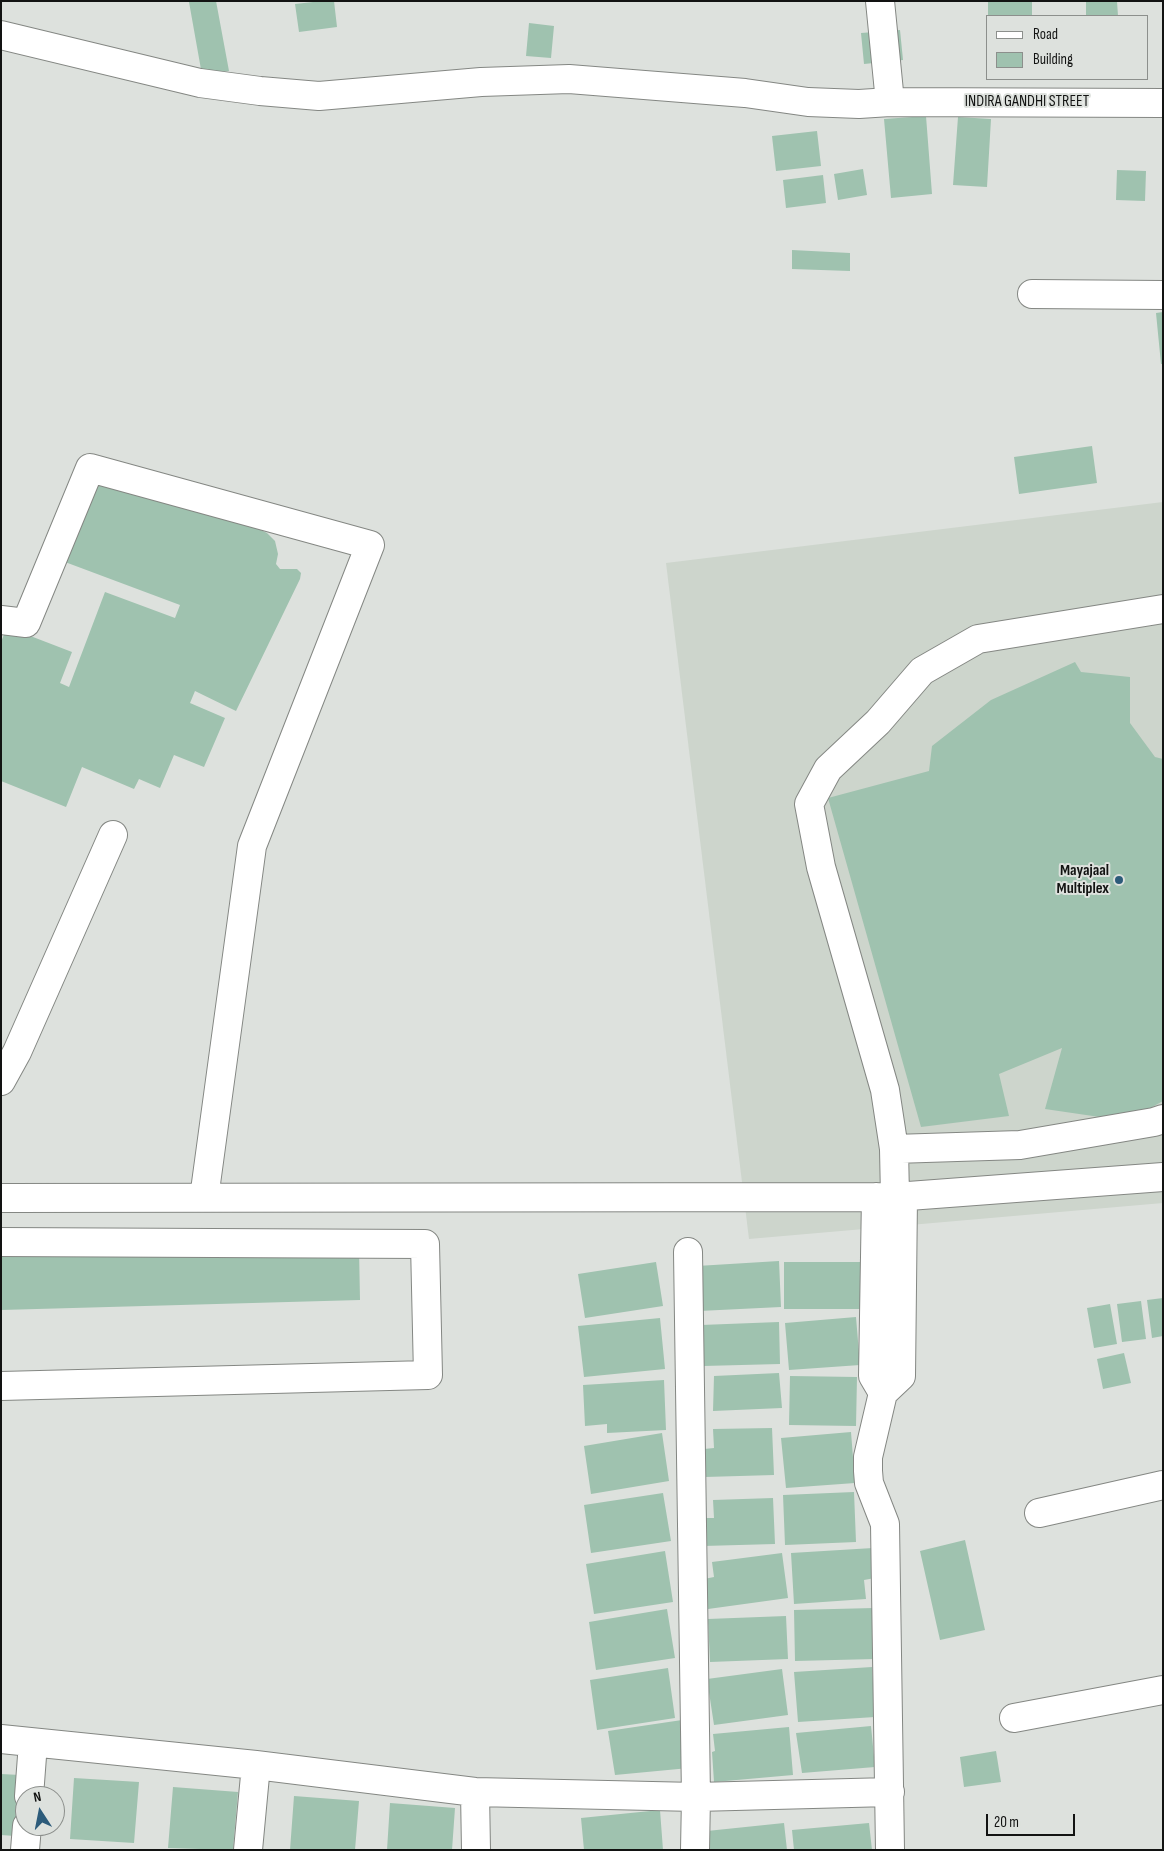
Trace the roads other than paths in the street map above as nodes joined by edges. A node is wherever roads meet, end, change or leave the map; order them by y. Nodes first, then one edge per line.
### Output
1 (880, 1) edge
2 (1, 35) edge
3 (890, 102) junction
4 (1163, 103) edge
5 (1032, 294) dead end
6 (1163, 295) edge
7 (1163, 609) edge
8 (1, 620) edge
9 (113, 835) dead end
10 (1, 1082) edge
11 (1163, 1118) edge
12 (894, 1149) junction
13 (1163, 1177) edge
14 (891, 1197) junction
15 (1, 1198) edge
16 (204, 1198) junction
17 (1, 1242) edge
18 (688, 1252) dead end
19 (1, 1386) edge
20 (1163, 1485) edge
21 (1039, 1513) dead end
22 (1163, 1690) edge
23 (1014, 1718) dead end
24 (1, 1739) edge
25 (33, 1742) junction
26 (256, 1765) junction
27 (30, 1786) edge
28 (475, 1792) junction
29 (890, 1792) junction
30 (696, 1797) junction
31 (26, 1836) edge
32 (25, 1850) edge
33 (248, 1850) edge
34 (476, 1850) edge
35 (696, 1850) edge
36 (890, 1850) edge

1 - 3 street
2 - 3 street, INDIRA GANDHI STREET
3 - 4 street, INDIRA GANDHI STREET
5 - 6 street
7 - 12 street
8 - 16 street
9 - 10 street
11 - 12 street
12 - 14 street
13 - 14 street
14 - 16 street
14 - 29 street
15 - 16 street
17 - 19 street
18 - 30 street
20 - 21 street
22 - 23 street
24 - 25 street
25 - 26 street
25 - 27 street
26 - 28 street
26 - 33 street
28 - 30 street
28 - 34 street
29 - 30 street
29 - 36 street
30 - 35 street
31 - 32 street

